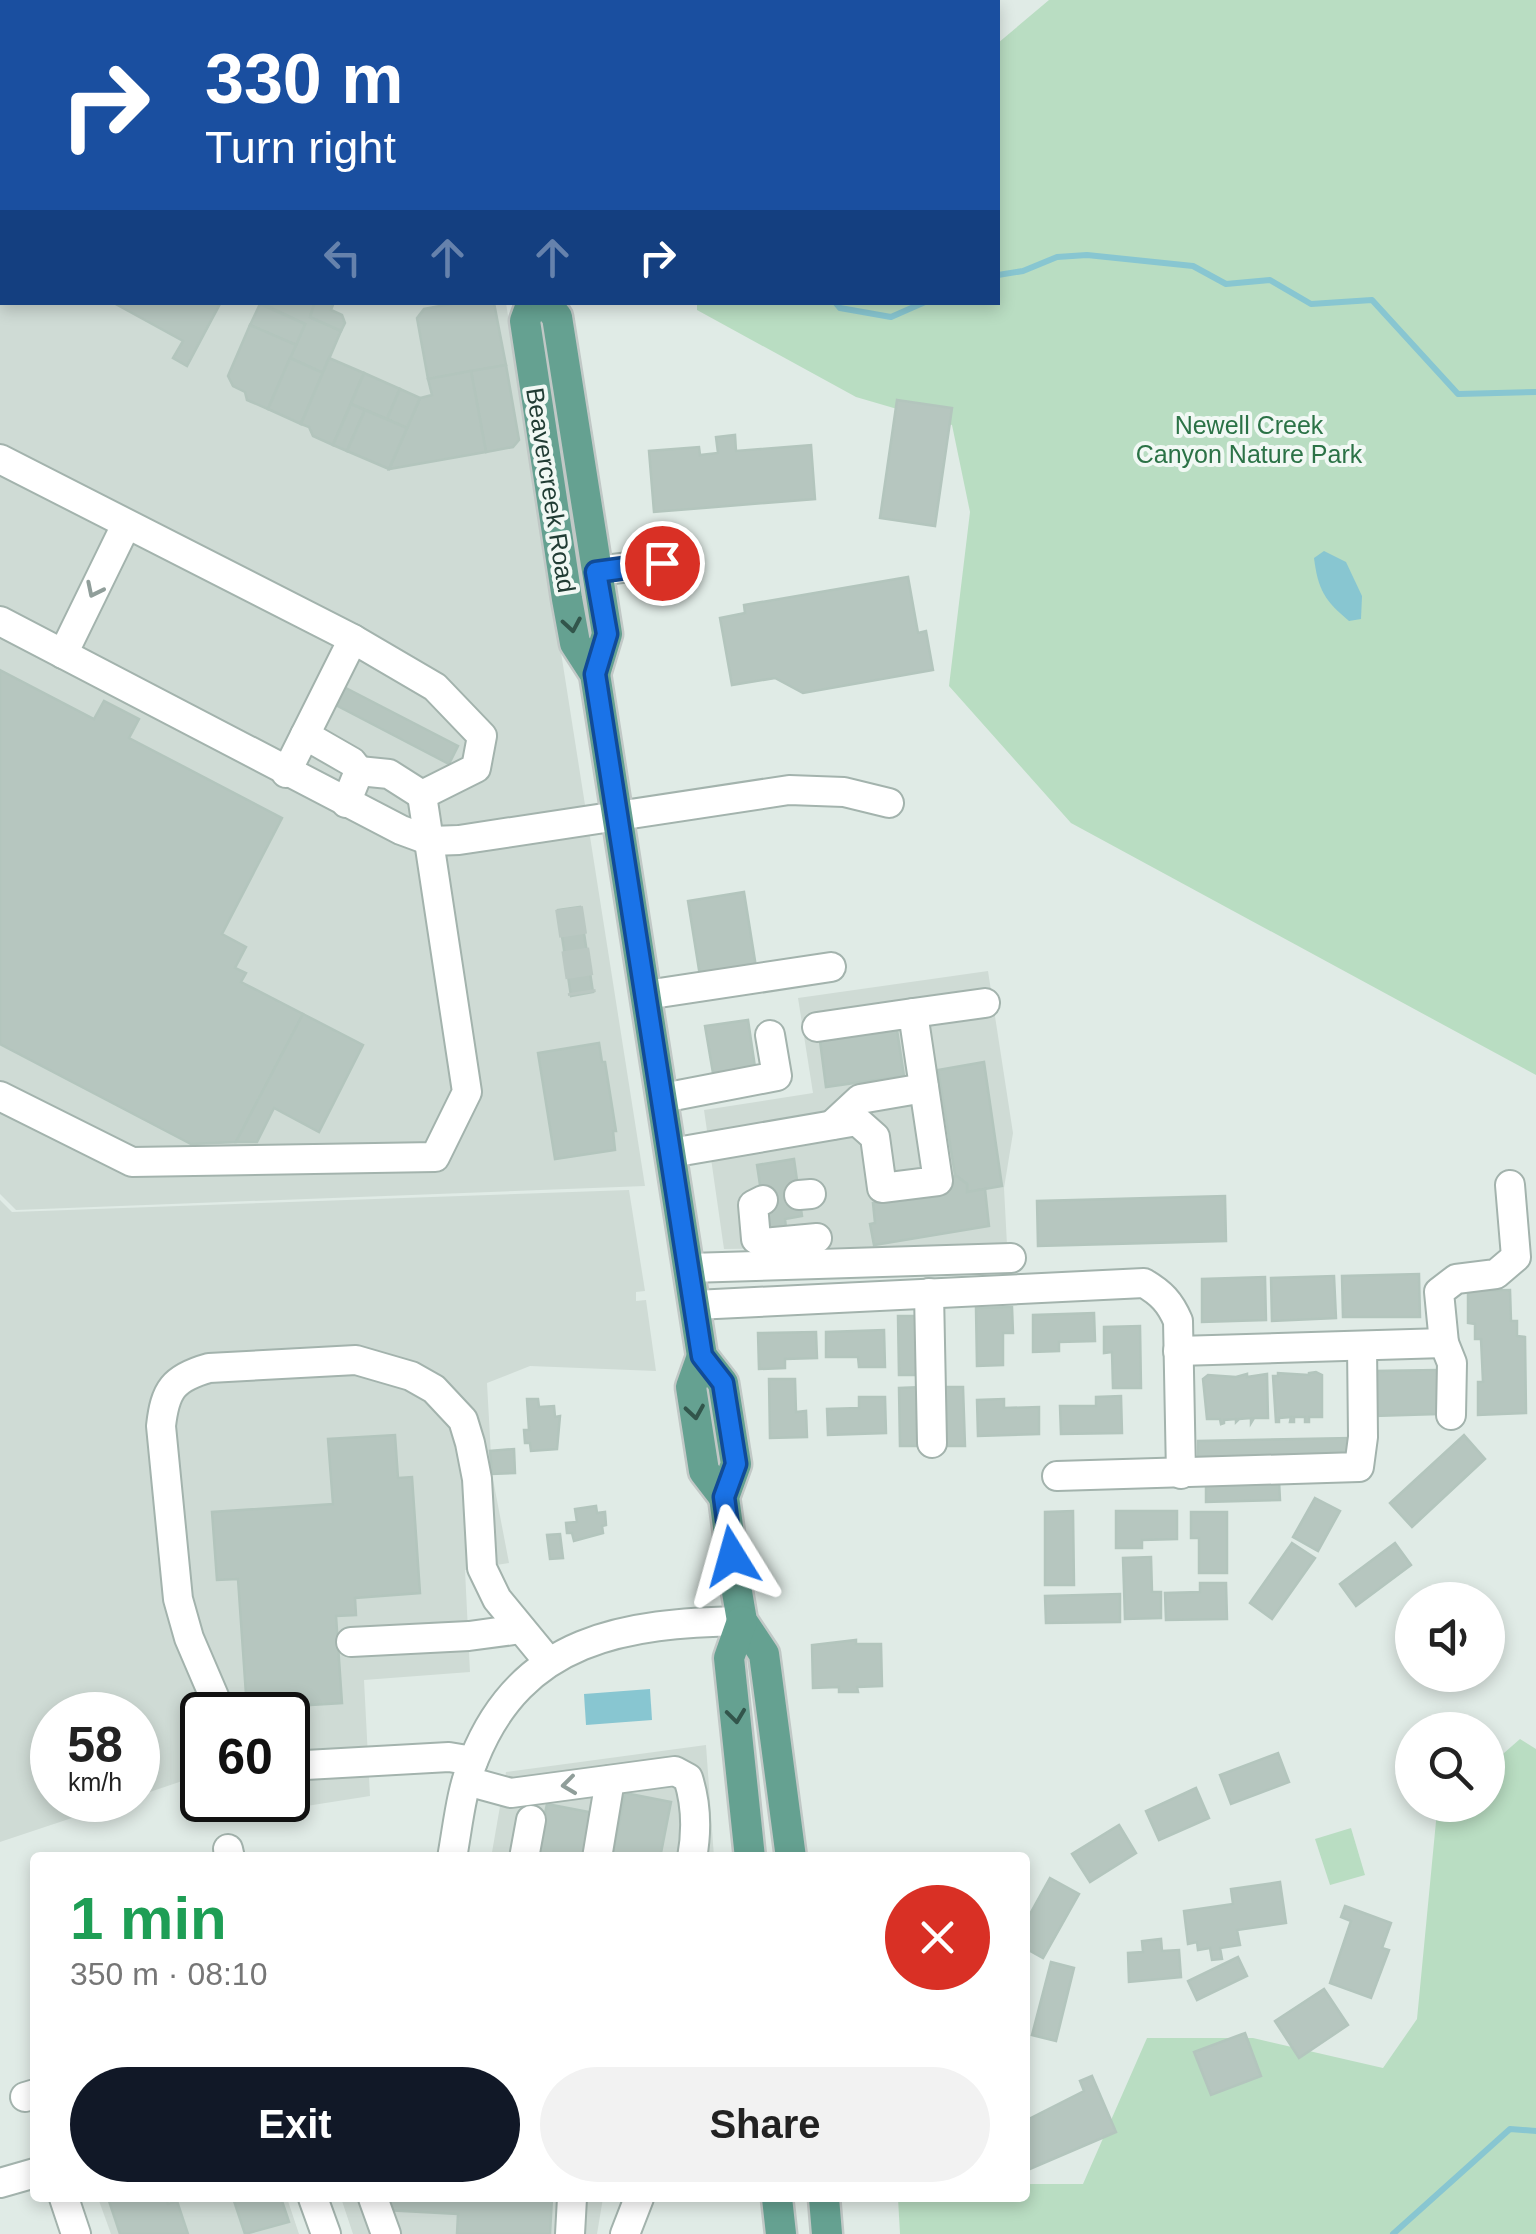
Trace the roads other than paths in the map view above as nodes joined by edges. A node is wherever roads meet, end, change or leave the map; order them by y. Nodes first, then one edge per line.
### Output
1 (531, 305) edge
2 (547, 305) edge
3 (540, 423) junction
4 (0, 459) edge
5 (126, 525) junction
6 (662, 563) dead end
7 (596, 572) junction
8 (0, 622) edge
9 (353, 639) junction
10 (62, 654) junction
11 (595, 674) junction
12 (305, 735) junction
13 (359, 771) junction
14 (286, 773) junction
15 (422, 795) junction
16 (346, 803) junction
17 (889, 803) dead end
18 (618, 816) junction
19 (431, 840) junction
20 (831, 967) dead end
21 (646, 995) junction
22 (985, 1003) dead end
23 (913, 1013) junction
24 (818, 1027) dead end
25 (770, 1036) dead end
26 (924, 1088) junction
27 (0, 1096) edge
28 (662, 1098) junction
29 (832, 1125) junction
30 (671, 1154) junction
31 (1510, 1185) dead end
32 (762, 1200) dead end
33 (817, 1238) dead end
34 (1011, 1258) dead end
35 (689, 1268) junction
36 (928, 1293) junction
37 (694, 1305) junction
38 (1444, 1343) junction
39 (1362, 1346) junction
40 (1178, 1351) junction
41 (1451, 1415) dead end
42 (932, 1444) dead end
43 (1181, 1474) junction
44 (1057, 1476) dead end
45 (742, 1621) junction
46 (521, 1630) junction
47 (351, 1642) dead end
48 (548, 1661) junction
49 (212, 1692) edge
50 (310, 1765) edge
51 (470, 1771) junction
52 (610, 1780) junction
53 (531, 1820) dead end
54 (453, 1852) edge
55 (525, 1852) edge
56 (599, 1852) edge
57 (693, 1852) edge
58 (749, 1852) edge
59 (790, 1852) edge
60 (30, 2174) edge
61 (0, 2183) edge
62 (65, 2202) edge
63 (314, 2202) edge
64 (374, 2202) edge
65 (572, 2202) edge
66 (637, 2202) edge
67 (777, 2202) edge
68 (824, 2202) edge
69 (76, 2234) edge
70 (326, 2234) edge
71 (386, 2234) edge
72 (570, 2234) edge
73 (625, 2234) edge
74 (781, 2234) edge
75 (827, 2234) edge

1 - 3 main road, Beavercreek Road
2 - 7 main road, Beavercreek Road
3 - 7 main road
3 -> 11 main road, Beavercreek Road
4 - 5 street
5 - 9 street
5 -> 10 street
6 - 7 street
7 - 11 main road, Beavercreek Road
8 - 10 street
9 - 12 street
9 - 15 street
10 - 14 street
11 - 18 main road, Beavercreek Road
12 - 13 street
12 - 14 street
13 - 15 street
13 - 16 street
14 - 16 street
15 - 19 street
16 - 19 street
17 - 18 street
18 - 19 street
18 - 21 main road, Beavercreek Road
19 - 27 street
20 - 21 street
21 - 28 main road, Beavercreek Road
22 - 23 street
23 - 24 street
23 - 26 street
25 - 28 street
26 - 29 street
26 - 29 street
28 - 30 main road, Beavercreek Road
29 - 30 street
30 - 35 main road, Beavercreek Road
31 - 38 street
32 - 33 street
34 - 35 street
35 - 37 main road, Beavercreek Road
36 - 37 street
36 - 40 street
36 - 42 street
37 - 45 main road, Beavercreek Road
38 - 39 street
38 - 41 street
39 - 40 street
39 - 43 street
40 - 43 street
43 - 44 street
45 - 48 street
45 -> 58 main road, Beavercreek Road
45 - 59 main road, Beavercreek Road
46 - 47 street
46 - 48 street
46 - 49 street
48 - 51 street
50 - 51 street
52 -> 51 street
51 - 54 street
52 - 56 street
52 - 57 street
53 - 55 street
60 - 61 street
62 - 69 street
63 - 70 street
64 - 71 street
65 - 72 street
66 - 73 street
67 - 74 main road
68 - 75 main road

